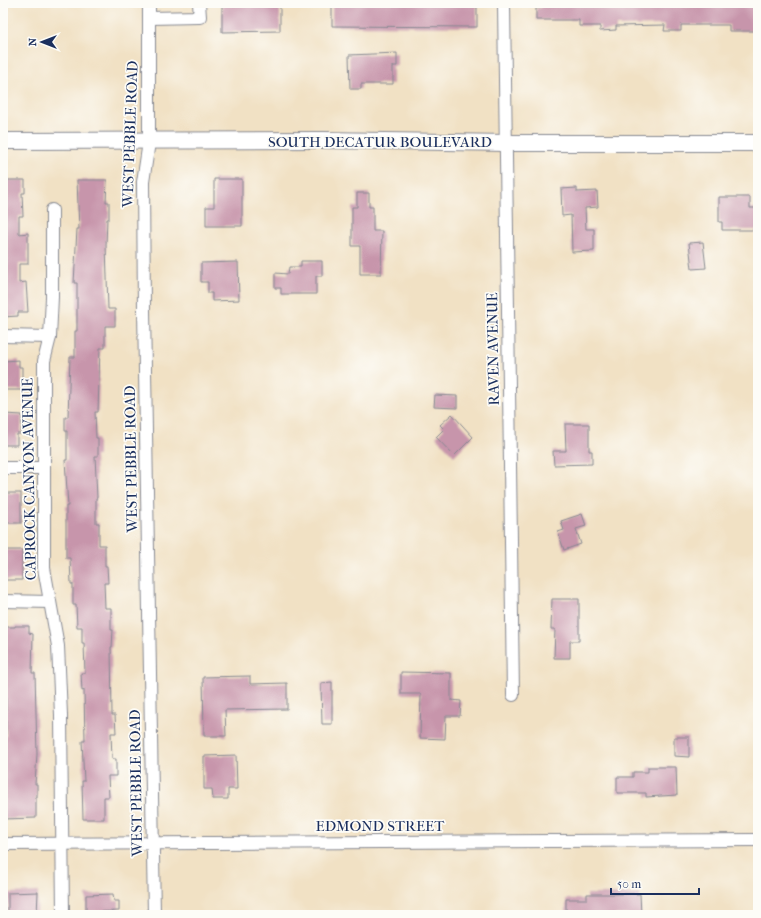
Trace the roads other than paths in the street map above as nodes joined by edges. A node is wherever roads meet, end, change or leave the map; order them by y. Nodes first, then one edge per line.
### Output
1 (149, 3) edge
2 (199, 3) edge
3 (504, 3) edge
4 (149, 18) junction
5 (3, 141) edge
6 (149, 142) junction
7 (507, 143) junction
8 (758, 143) edge
9 (52, 210) dead end
10 (3, 336) edge
11 (50, 337) junction
12 (3, 468) edge
13 (44, 468) junction
14 (3, 602) edge
15 (50, 602) junction
16 (513, 694) dead end
17 (758, 840) edge
18 (154, 843) junction
19 (3, 844) edge
20 (62, 844) junction
21 (62, 915) edge
22 (154, 915) edge

1 - 4 street, WEST PEBBLE ROAD
2 - 4 street
3 - 7 street, RAVEN AVENUE
4 - 6 street, WEST PEBBLE ROAD
5 - 6 main road, SOUTH DECATUR BOULEVARD
6 - 7 main road, SOUTH DECATUR BOULEVARD
6 - 18 street, WEST PEBBLE ROAD
7 - 8 main road, SOUTH DECATUR BOULEVARD
7 - 16 street, RAVEN AVENUE
9 - 11 street, CAPROCK CANYON AVENUE
10 - 11 street
11 - 13 street, CAPROCK CANYON AVENUE
12 - 13 street
13 - 15 street, CAPROCK CANYON AVENUE
14 - 15 street
15 - 20 street, CAPROCK CANYON AVENUE
17 - 18 street, EDMOND STREET
18 - 20 street, EDMOND STREET
18 - 22 street, WEST PEBBLE ROAD
19 - 20 street, EDMOND STREET
20 - 21 street, CAPROCK CANYON AVENUE

